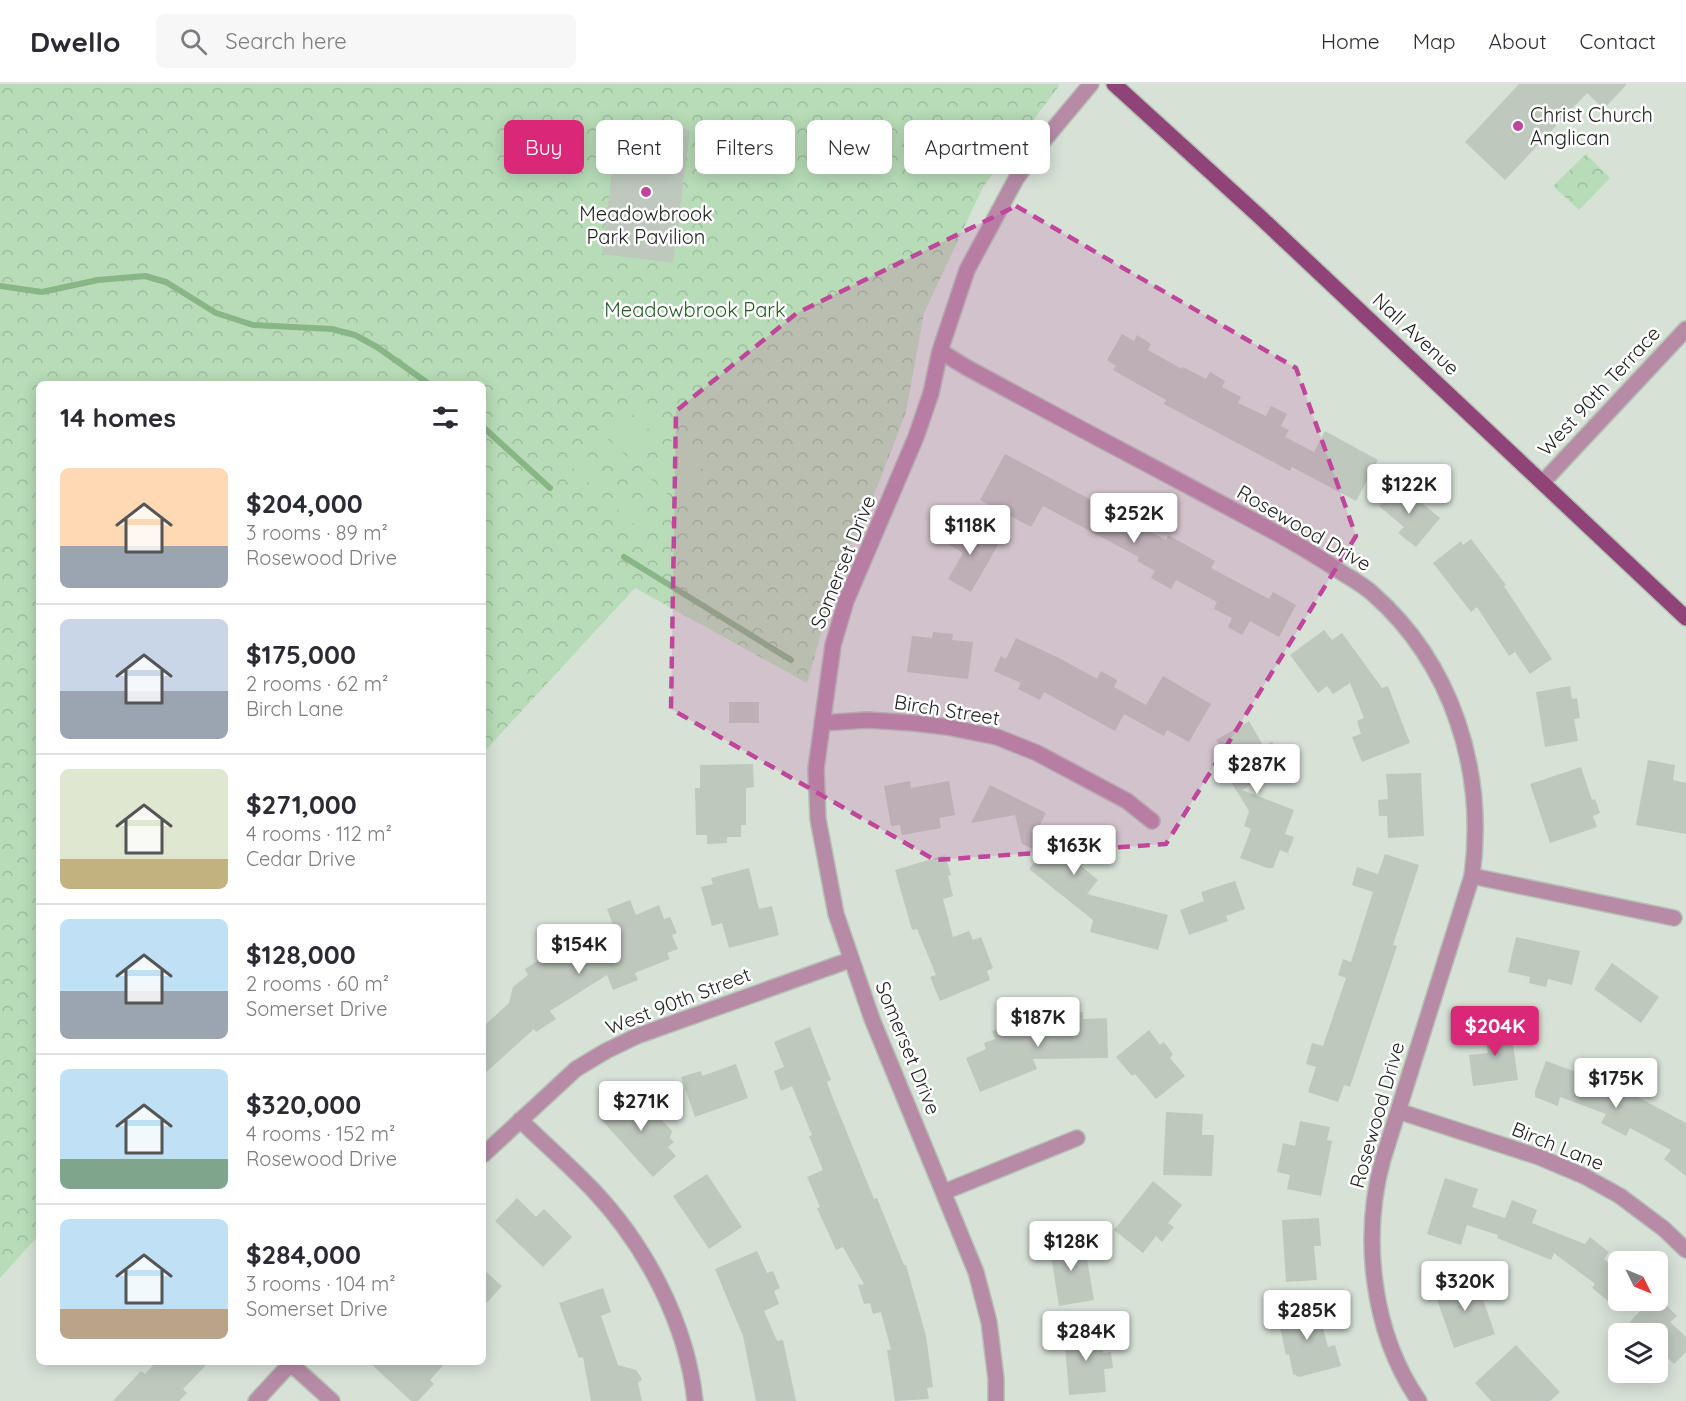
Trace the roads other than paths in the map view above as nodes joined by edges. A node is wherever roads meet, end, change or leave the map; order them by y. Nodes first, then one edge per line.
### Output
1 (1091, 84) edge
2 (1114, 84) edge
3 (1686, 329) edge
4 (940, 351) junction
5 (1543, 482) junction
6 (1686, 618) edge
7 (822, 723) junction
8 (1152, 821) dead end
9 (1472, 876) junction
10 (1674, 918) dead end
11 (850, 960) junction
12 (1398, 1112) junction
13 (520, 1120) junction
14 (1077, 1138) dead end
15 (486, 1152) edge
16 (944, 1192) junction
17 (1686, 1250) edge
18 (289, 1365) edge
19 (293, 1365) edge
20 (256, 1401) edge
21 (332, 1401) edge
22 (696, 1401) edge
23 (996, 1401) edge
24 (1419, 1401) edge

1 - 4 street, Somerset Drive
2 - 5 main road, Nall Avenue
3 - 5 street, West 90th Terrace
4 - 7 street, Somerset Drive
4 - 9 street, Rosewood Drive
5 - 6 main road, Nall Avenue
7 - 8 street, Birch Street
7 - 11 street, Somerset Drive
9 - 10 street
9 - 12 street, Rosewood Drive
11 - 13 street, West 90th Street
11 - 16 street, Somerset Drive
12 - 17 street, Birch Lane
12 - 24 street, Rosewood Drive
13 - 15 street, West 90th Street
13 - 22 street
14 - 16 street
16 - 23 street, Somerset Drive
18 - 20 street
19 - 21 street

